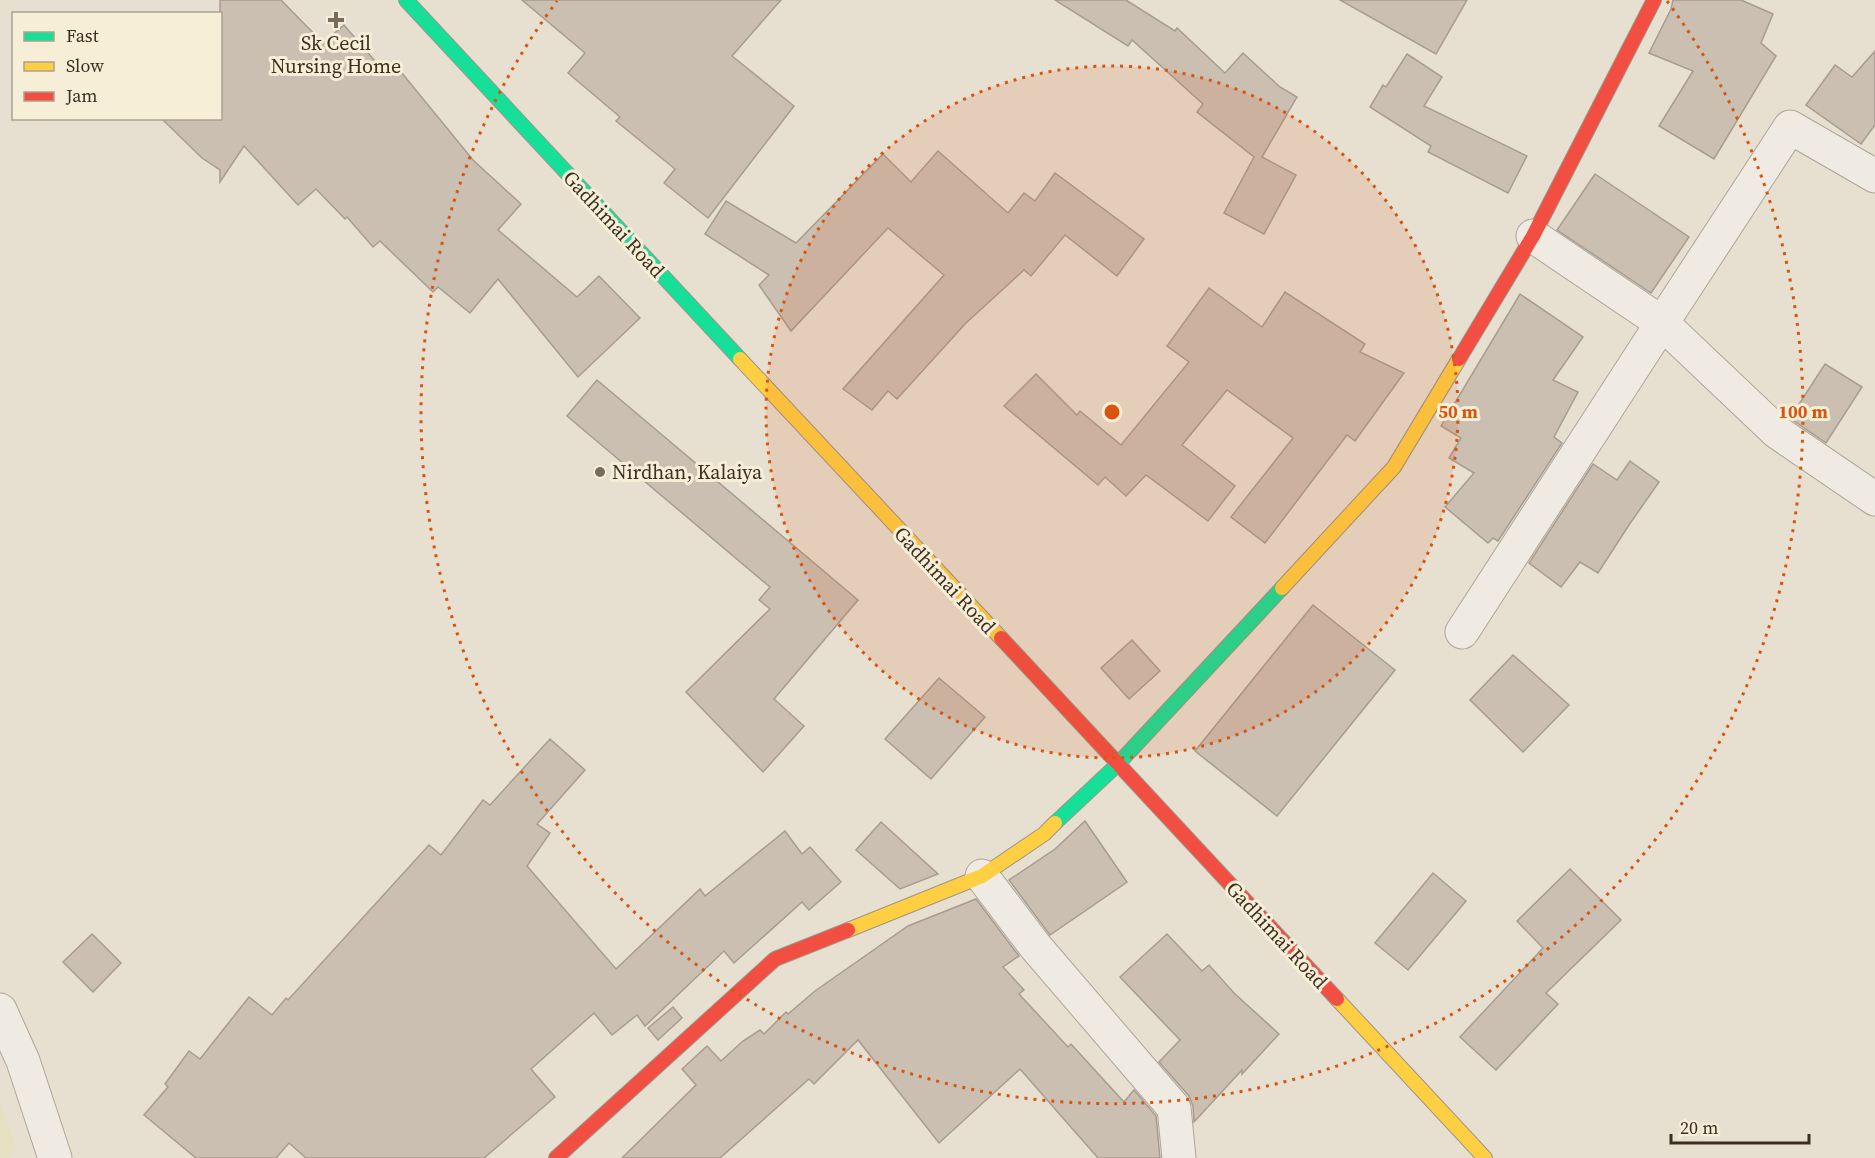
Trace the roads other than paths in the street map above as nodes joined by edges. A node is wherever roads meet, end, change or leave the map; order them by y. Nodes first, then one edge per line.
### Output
1 (1654, 0) edge
2 (411, 2) edge
3 (1875, 177) edge
4 (1533, 236) junction
5 (1662, 323) junction
6 (1875, 499) edge
7 (1461, 632) dead end
8 (1117, 765) junction
9 (982, 876) junction
10 (0, 1010) edge
11 (55, 1158) edge
12 (556, 1158) edge
13 (1179, 1158) edge
14 (1485, 1158) edge

1 - 4 street
2 - 8 street, Gadhimai Road
3 - 5 street
4 - 5 street
4 - 8 street
5 - 6 street
5 - 7 street
8 - 9 street
8 - 14 street, Gadhimai Road
9 - 12 street
9 - 13 street
10 - 11 street

